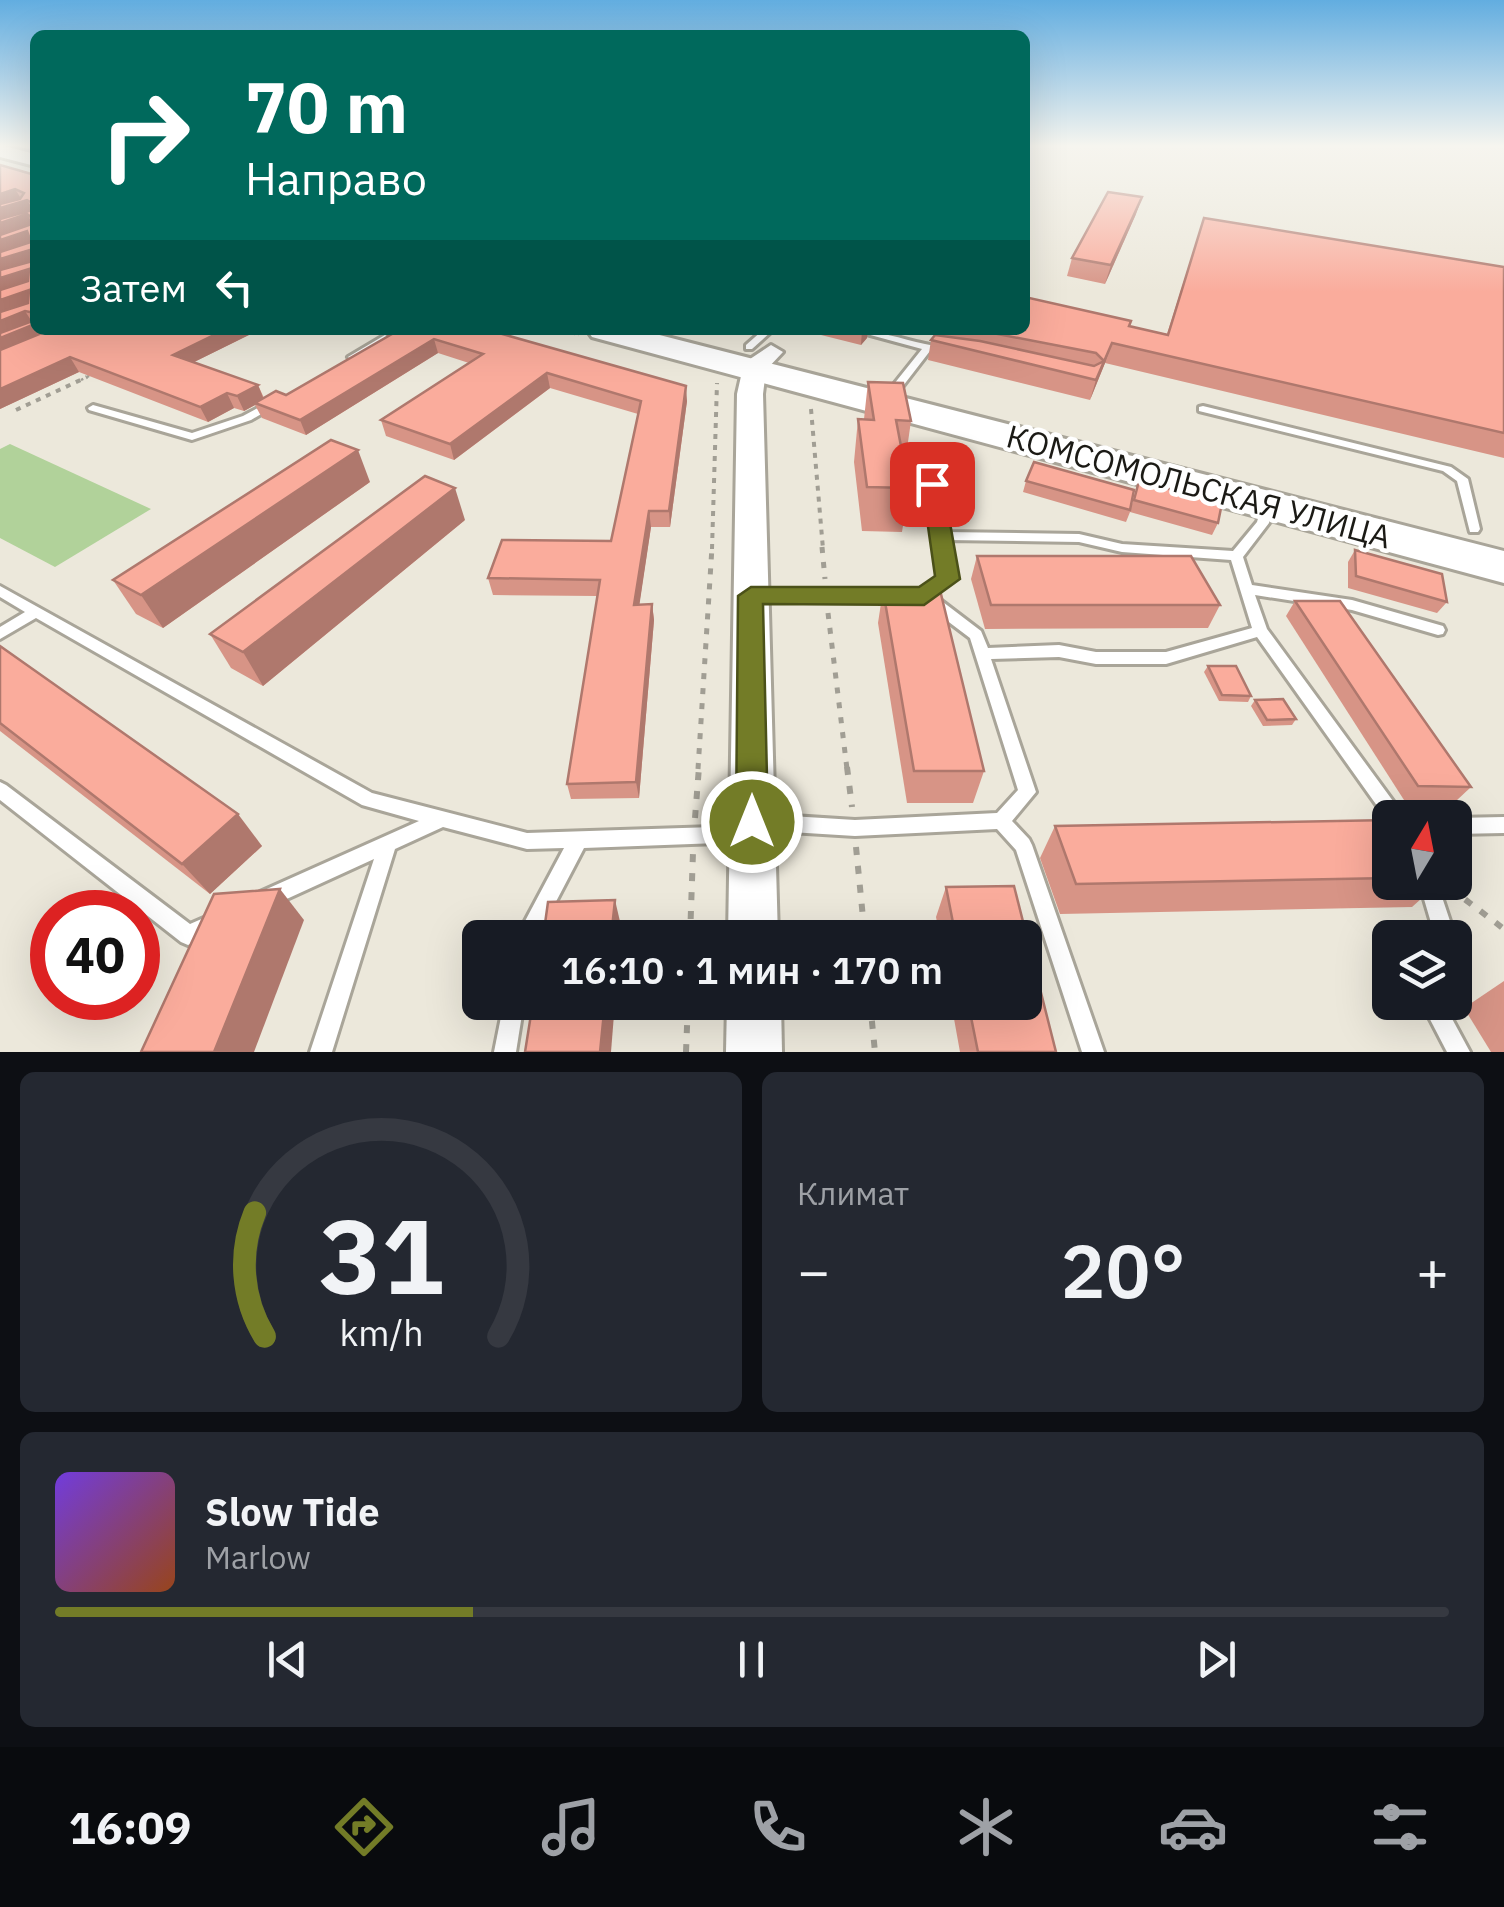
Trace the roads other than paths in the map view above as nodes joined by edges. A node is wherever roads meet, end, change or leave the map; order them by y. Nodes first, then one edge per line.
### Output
1 (634, 335) edge
2 (700, 335) edge
3 (877, 335) edge
4 (385, 338) edge
5 (928, 348) junction
6 (961, 352) edge
7 (752, 354) edge
8 (334, 368) edge
9 (899, 384) junction
10 (282, 398) edge
11 (94, 408) dead end
12 (1204, 409) dead end
13 (932, 484) road end
14 (1269, 491) junction
15 (1489, 533) edge
16 (942, 536) junction
17 (1236, 556) junction
18 (1504, 567) edge
19 (1246, 589) junction
20 (0, 591) edge
21 (751, 596) junction
22 (924, 596) junction
23 (36, 612) junction
24 (1438, 630) dead end
25 (1260, 631) junction
26 (0, 634) edge
27 (982, 654) junction
28 (0, 790) edge
29 (1382, 800) edge
30 (442, 819) junction
31 (1001, 821) junction
32 (1504, 825) edge
33 (1472, 826) edge
34 (752, 828) junction
35 (579, 839) junction
36 (388, 844) junction
37 (536, 920) edge
38 (753, 920) edge
39 (511, 1020) edge
40 (754, 1020) edge
41 (1441, 1020) edge
42 (321, 1052) edge
43 (505, 1052) edge
44 (754, 1052) edge
45 (1093, 1052) edge
46 (1459, 1052) edge

1 - 7 main road, КОМСОМОЛЬСКАЯ УЛИЦА
2 - 7 main road, КОМСОМОЛЬСКАЯ УЛИЦА
3 - 5 lane
4 - 8 lane
5 - 6 lane
5 - 9 lane
7 - 9 main road, КОМСОМОЛЬСКАЯ УЛИЦА
7 - 14 main road, КОМСОМОЛЬСКАЯ УЛИЦА
7 - 21 street
9 - 14 main road, КОМСОМОЛЬСКАЯ УЛИЦА
10 - 11 lane
12 - 15 lane
13 - 16 lane
14 - 15 main road, КОМСОМОЛЬСКАЯ УЛИЦА
14 - 17 lane
14 - 18 main road, КОМСОМОЛЬСКАЯ УЛИЦА
16 - 17 lane
16 - 22 lane
17 - 19 lane
19 - 24 lane
19 - 25 lane
20 - 23 lane
21 - 22 lane
21 - 34 street
22 - 27 lane
23 - 26 lane
23 - 30 lane
25 - 27 lane
25 - 29 lane
27 - 31 lane
28 - 36 lane
30 - 35 lane
30 - 36 lane
31 - 34 lane
31 - 45 lane
32 - 33 lane
34 - 35 lane
34 - 38 street
35 - 37 lane
36 - 42 lane
39 - 43 lane
40 - 44 street
41 - 46 lane

